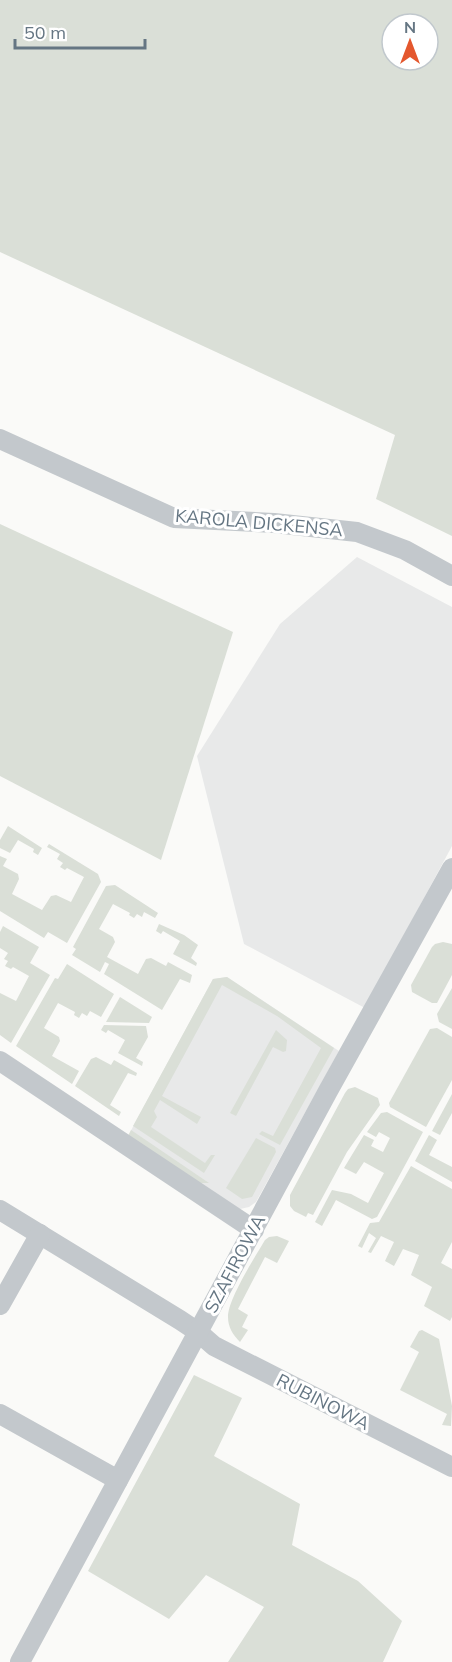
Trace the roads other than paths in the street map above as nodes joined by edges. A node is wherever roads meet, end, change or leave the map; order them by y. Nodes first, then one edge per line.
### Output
1 (0, 439) edge
2 (452, 576) edge
3 (452, 868) edge
4 (0, 1061) edge
5 (0, 1210) edge
6 (254, 1230) junction
7 (40, 1234) junction
8 (0, 1305) edge
9 (198, 1332) junction
10 (0, 1414) edge
11 (452, 1467) edge
12 (118, 1480) junction
13 (20, 1662) edge

1 - 2 street, KAROLA DICKENSA
3 - 6 street, SZAFIROWA
4 - 6 street
5 - 7 street, RUBINOWA
6 - 9 street, SZAFIROWA
7 - 8 street
7 - 9 street, RUBINOWA
9 - 11 street, RUBINOWA
9 - 12 street, SZAFIROWA
10 - 12 street
12 - 13 street, SZAFIROWA

